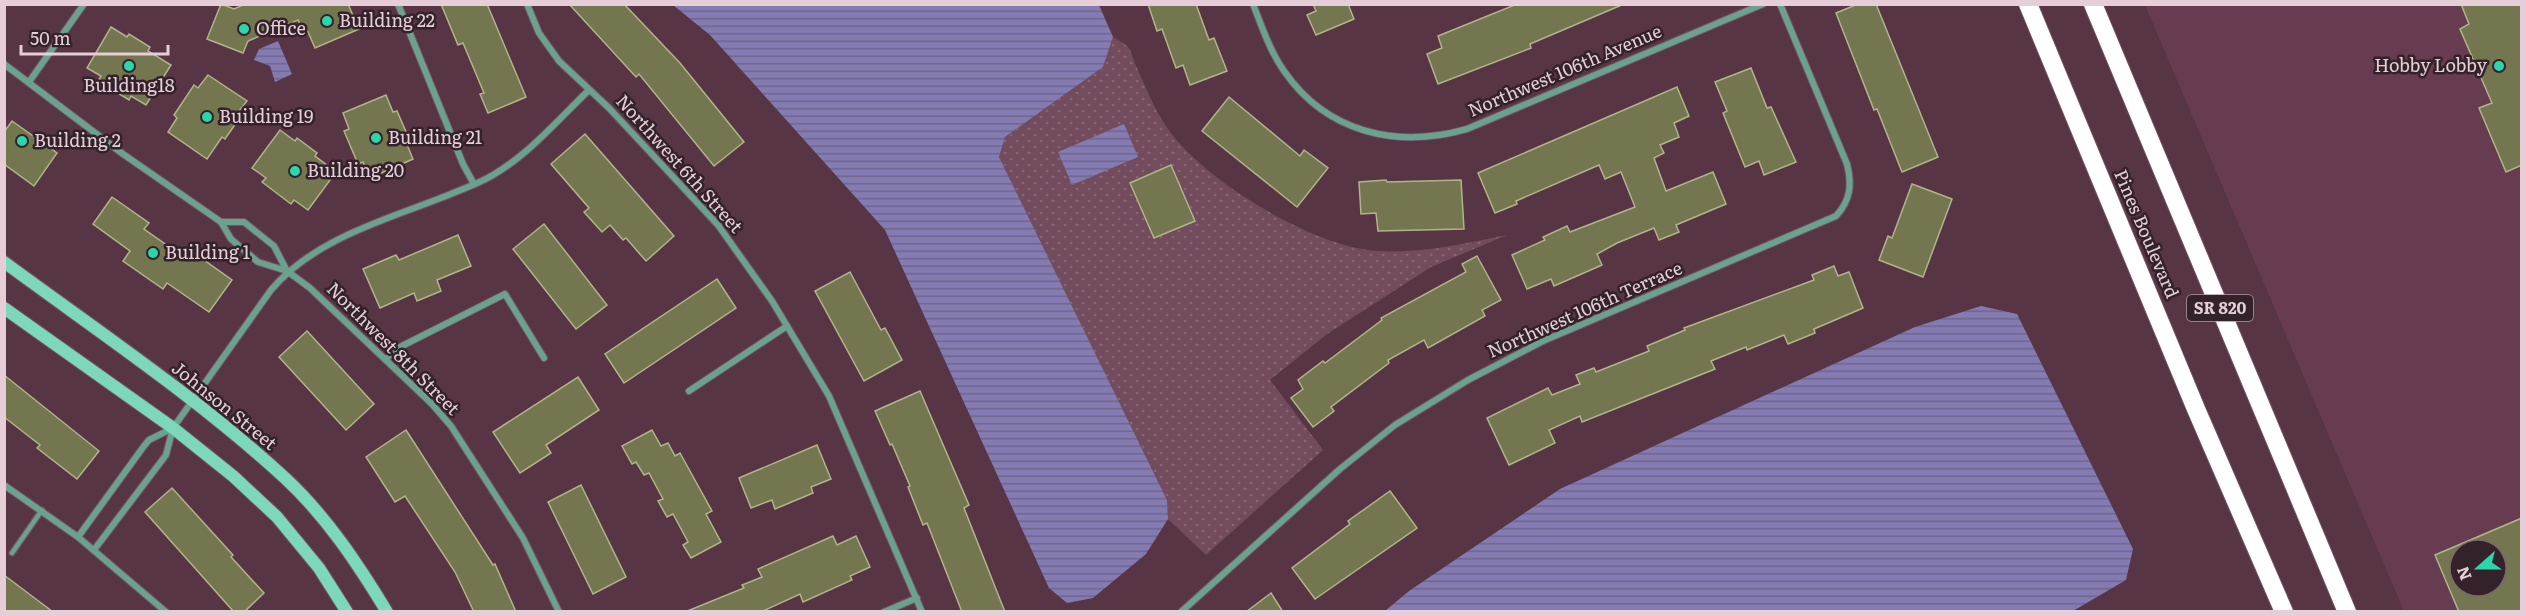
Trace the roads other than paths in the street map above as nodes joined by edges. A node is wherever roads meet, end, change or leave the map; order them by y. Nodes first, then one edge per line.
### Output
1 (84, 4) edge
2 (398, 4) edge
3 (528, 4) edge
4 (1253, 4) edge
5 (1763, 4) edge
6 (1780, 4) edge
7 (2028, 4) edge
8 (2093, 4) edge
9 (4, 64) edge
10 (28, 82) junction
11 (589, 90) junction
12 (474, 184) junction
13 (221, 222) junction
14 (4, 262) edge
15 (287, 271) junction
16 (4, 308) edge
17 (787, 326) junction
18 (544, 358) dead end
19 (386, 359) junction
20 (689, 391) dead end
21 (193, 401) junction
22 (173, 428) junction
23 (4, 485) edge
24 (42, 510) junction
25 (78, 537) junction
26 (94, 550) junction
27 (12, 554) dead end
28 (917, 598) junction
29 (166, 612) edge
30 (347, 612) edge
31 (387, 612) edge
32 (559, 612) edge
33 (884, 612) edge
34 (922, 612) edge
35 (1181, 612) edge
36 (2284, 612) edge
37 (2347, 612) edge

1 - 10 street
2 - 12 street
3 - 11 street, Northwest 6th Street
4 - 5 street, Northwest 106th Avenue
6 - 35 street, Northwest 106th Terrace
7 - 36 highway, Pines Boulevard / SR 820
8 - 37 highway, SR 820
9 - 10 street, Northwest 8th Street
10 - 13 street, Northwest 8th Street
11 - 12 street
11 - 17 street, Northwest 6th Street
12 - 15 street
13 - 15 street, Northwest 8th Street
13 - 15 street, Northwest 8th Street
14 - 21 street, Johnson Street
15 - 19 street, Northwest 8th Street
15 - 21 street
16 - 22 street
17 - 20 street
17 - 28 street, Northwest 6th Street
18 - 19 street
19 - 32 street, Northwest 8th Street
21 - 22 street
21 - 31 street, Johnson Street
22 - 25 street
22 - 26 street
22 - 30 street
23 - 24 street
24 - 25 street
24 - 27 lane
25 - 26 street
26 - 29 street
28 - 33 street
28 - 34 street, Northwest 6th Street

